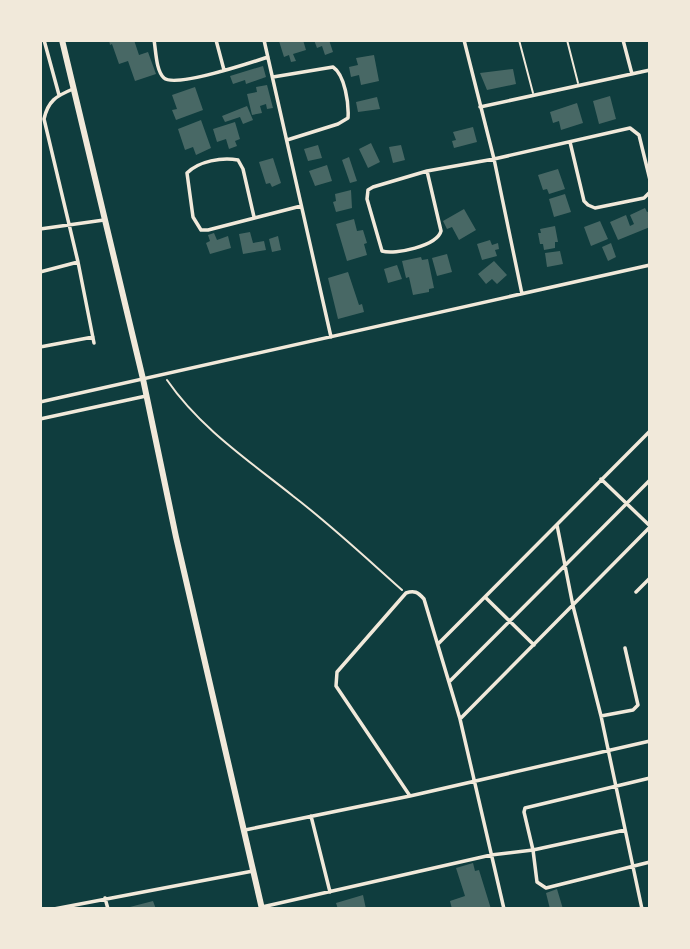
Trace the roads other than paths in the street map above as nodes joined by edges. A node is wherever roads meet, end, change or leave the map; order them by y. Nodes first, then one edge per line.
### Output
1 (44, 40) edge
2 (62, 40) edge
3 (155, 40) edge
4 (216, 40) edge
5 (264, 40) edge
6 (464, 40) edge
7 (519, 40) edge
8 (567, 40) edge
9 (623, 40) edge
10 (268, 57) junction
11 (224, 70) junction
12 (650, 70) edge
13 (632, 74) junction
14 (273, 77) junction
15 (578, 85) junction
16 (74, 88) junction
17 (59, 95) junction
18 (533, 96) junction
19 (481, 107) junction
20 (287, 140) junction
21 (570, 142) junction
22 (494, 159) junction
23 (427, 171) junction
24 (650, 180) edge
25 (650, 192) edge
26 (301, 206) junction
27 (254, 217) junction
28 (105, 220) junction
29 (68, 224) junction
30 (40, 229) edge
31 (78, 262) junction
32 (650, 265) edge
33 (40, 272) edge
34 (522, 295) junction
35 (93, 337) junction
36 (331, 337) junction
37 (94, 343) dead end
38 (40, 347) edge
39 (143, 379) junction
40 (146, 396) junction
41 (40, 402) edge
42 (40, 419) edge
43 (650, 431) edge
44 (601, 479) junction
45 (650, 480) edge
46 (626, 504) junction
47 (556, 525) junction
48 (650, 526) edge
49 (565, 566) junction
50 (650, 578) edge
51 (636, 592) dead end
52 (485, 597) junction
53 (573, 606) junction
54 (510, 621) junction
55 (438, 643) junction
56 (534, 645) junction
57 (625, 648) dead end
58 (449, 681) junction
59 (601, 716) junction
60 (460, 719) junction
61 (650, 741) edge
62 (608, 750) junction
63 (650, 778) edge
64 (474, 780) junction
65 (616, 786) junction
66 (410, 796) junction
67 (311, 816) junction
68 (244, 830) junction
69 (625, 830) junction
70 (533, 850) junction
71 (491, 855) junction
72 (650, 862) edge
73 (633, 865) junction
74 (253, 871) junction
75 (330, 892) junction
76 (105, 898) junction
77 (262, 908) edge
78 (54, 909) edge
79 (108, 909) edge
80 (504, 909) edge
81 (642, 909) edge

1 - 17 street
2 - 16 highway
3 - 11 street
4 - 11 street
5 - 10 street
6 - 19 street
7 - 18 lane
8 - 15 lane
9 - 13 street
10 - 11 street
10 - 14 street
12 - 13 street
13 - 15 street
14 - 20 street
14 - 20 street
15 - 18 street
16 - 17 street
16 - 28 highway
17 - 29 street
18 - 19 street
19 - 22 street
20 - 26 street
21 - 22 street
21 - 24 street
21 - 25 street
22 - 23 street
22 - 34 street
23 - 23 street
26 - 27 street
26 - 36 street
27 - 27 street
28 - 29 street
28 - 39 highway
29 - 30 street
29 - 31 street
31 - 33 street
31 - 35 street
32 - 34 street
34 - 36 street
35 - 37 street
35 - 38 street
36 - 39 street
39 - 40 highway
39 - 41 street
40 - 42 street
40 - 68 highway
43 - 44 street
44 - 46 street
44 - 47 street
45 - 46 street
46 - 48 street
46 - 49 street
47 - 49 street
47 - 52 street
48 - 53 street
49 - 53 street
49 - 54 street
50 - 51 street
52 - 54 street
52 - 55 street
53 - 56 street
53 - 59 street
54 - 56 street
54 - 58 street
55 - 58 street
55 - 66 street
56 - 60 street
57 - 59 street
58 - 60 street
59 - 62 street
60 - 64 street
61 - 62 street
62 - 64 street
62 - 65 street
63 - 65 street
64 - 66 street
64 - 71 street
65 - 69 street
65 - 70 street
66 - 67 street
67 - 68 street
67 - 75 street
68 - 74 highway
69 - 70 street
69 - 73 street
70 - 71 street
70 - 73 street
71 - 75 street
71 - 80 street
72 - 73 street
73 - 81 street
74 - 76 street
74 - 77 highway
75 - 77 street
76 - 78 street
76 - 79 street

